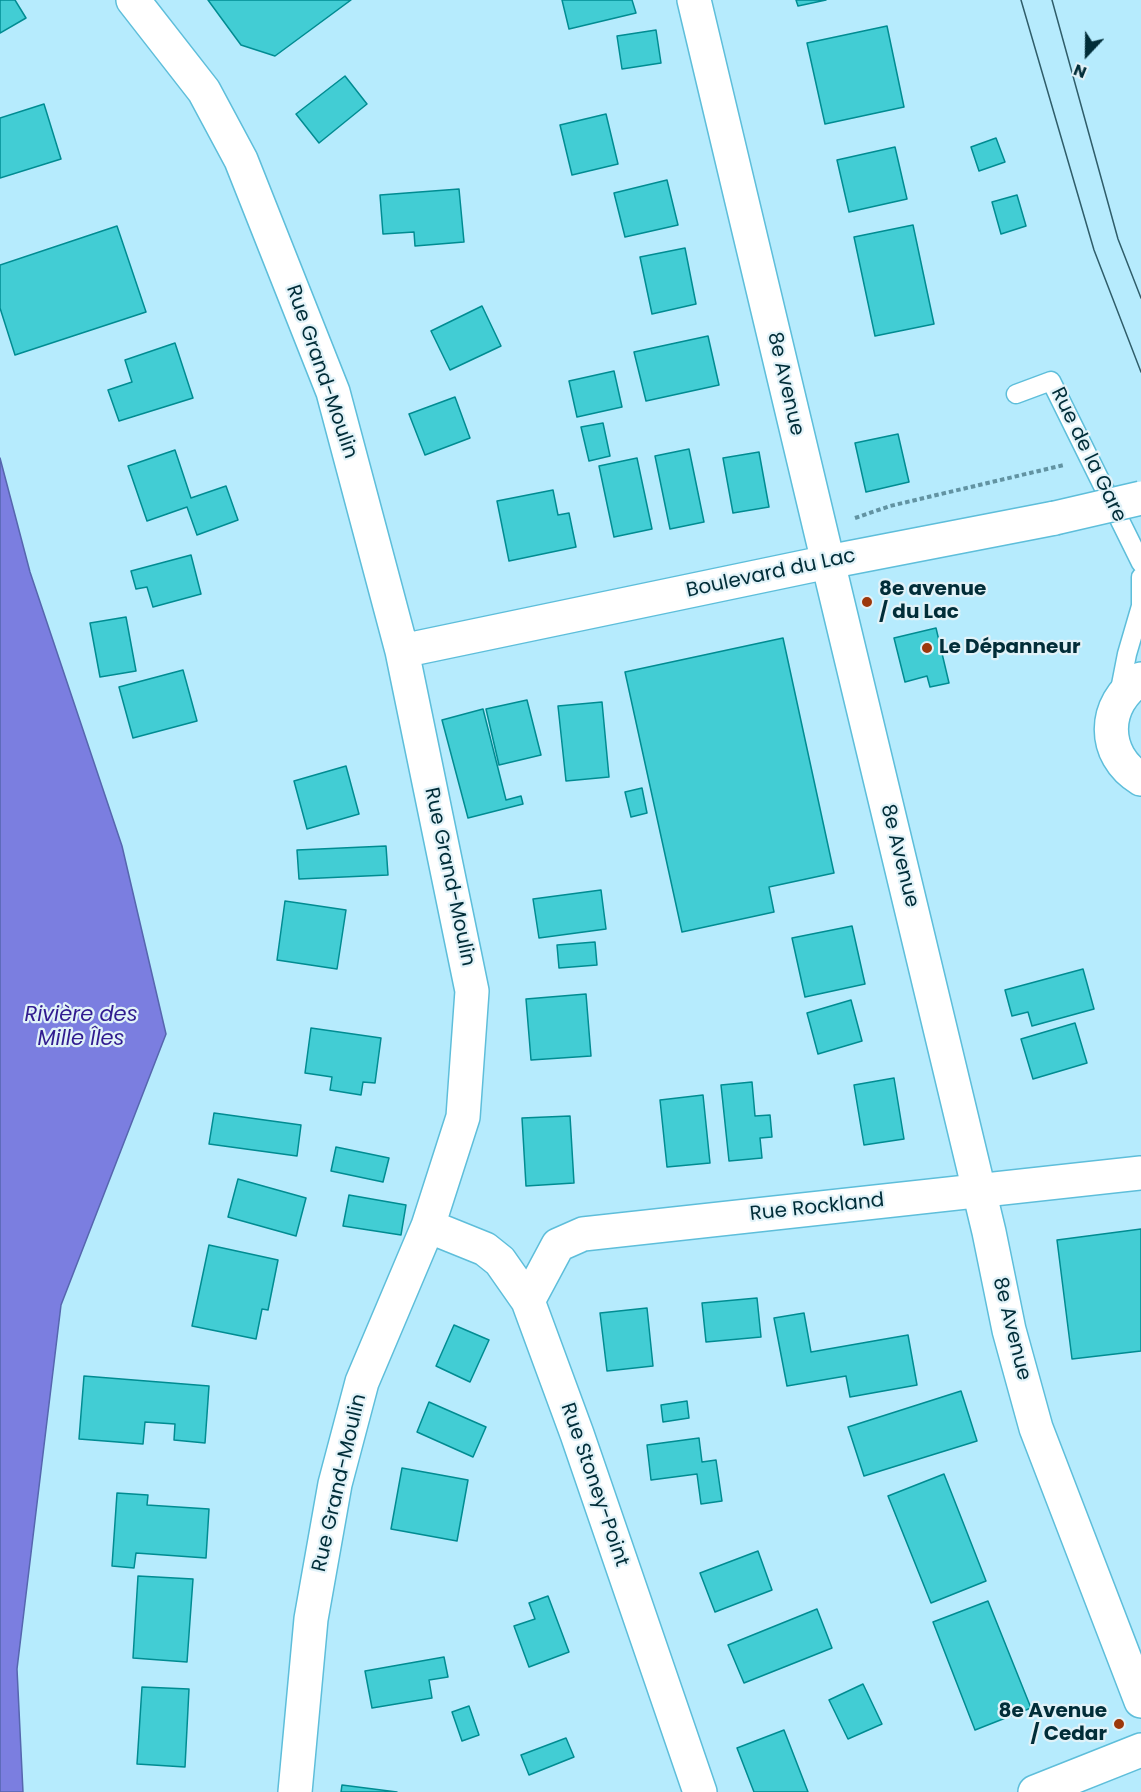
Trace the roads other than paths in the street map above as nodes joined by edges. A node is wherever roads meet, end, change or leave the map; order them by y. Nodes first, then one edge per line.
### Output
1 (133, 0) edge
2 (694, 0) edge
3 (1016, 394) dead end
4 (1141, 498) edge
5 (828, 562) junction
6 (1141, 563) edge
7 (1141, 577) edge
8 (402, 651) junction
9 (1130, 689) edge
10 (1141, 779) edge
11 (1141, 1173) edge
12 (979, 1191) junction
13 (428, 1226) junction
14 (528, 1301) junction
15 (1141, 1701) edge
16 (1141, 1750) edge
17 (295, 1792) edge
18 (700, 1792) edge
19 (1035, 1792) edge

1 - 8 street, Rue Grand-Moulin
2 - 5 street, 8e Avenue
3 - 6 lane, Rue de la Gare
4 - 5 street, Boulevard du Lac, bridge
5 - 8 street, Boulevard du Lac
5 - 12 street, 8e Avenue
7 - 9 lane
8 - 13 street, Rue Grand-Moulin
9 - 10 street
11 - 12 street, Rue Rockland
12 - 14 street, Rue Rockland
12 - 15 street, 8e Avenue
13 - 14 street, Rue Stoney-Point
13 - 17 street, Rue Grand-Moulin
14 - 18 street, Rue Stoney-Point
16 - 19 street

